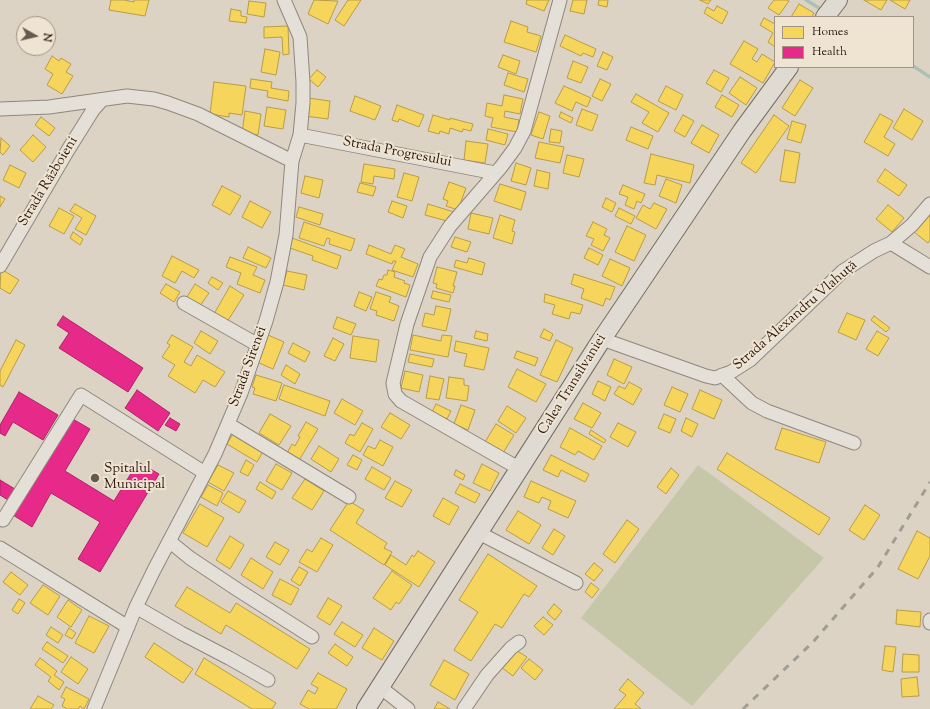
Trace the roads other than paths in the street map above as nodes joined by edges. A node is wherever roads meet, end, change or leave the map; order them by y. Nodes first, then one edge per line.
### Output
1 (284, 0) edge
2 (560, 0) edge
3 (788, 68) edge
4 (102, 100) junction
5 (0, 109) edge
6 (300, 135) junction
7 (292, 161) junction
8 (495, 173) junction
9 (930, 204) edge
10 (891, 243) junction
11 (0, 266) edge
12 (930, 267) edge
13 (184, 303) dead end
14 (602, 339) junction
15 (258, 345) junction
16 (722, 375) junction
17 (228, 424) junction
18 (854, 443) dead end
19 (520, 469) junction
20 (205, 473) junction
21 (349, 497) dead end
22 (4, 520) dead end
23 (479, 533) junction
24 (169, 541) junction
25 (0, 548) edge
26 (576, 583) dead end
27 (136, 607) junction
28 (128, 627) junction
29 (312, 637) dead end
30 (519, 642) dead end
31 (268, 680) dead end
32 (380, 687) junction
33 (94, 709) edge
34 (366, 709) edge
35 (408, 709) edge
36 (464, 709) edge

1 - 6 street, Strada Sirenei
2 - 8 street
3 - 14 highway, Calea Transilvaniei
4 - 5 street
4 - 7 street
4 - 11 street, Strada Războieni
6 - 7 street, Strada Sirenei
6 - 8 street, Strada Progresului
7 - 15 street, Strada Sirenei
8 - 19 street
9 - 10 street, Strada Alexandru Vlahuță
10 - 12 street
10 - 16 street, Strada Alexandru Vlahuță
13 - 15 street
14 - 16 street, Strada Alexandru Vlahuță
14 - 19 highway, Calea Transilvaniei
15 - 17 street, Strada Sirenei
16 - 18 street
17 - 20 street, Strada Sirenei
17 - 21 street
19 - 23 highway, Calea Transilvaniei
20 - 22 street
20 - 24 street, Strada Sirenei
23 - 26 street
23 - 32 highway, Calea Transilvaniei
24 - 27 street, Strada Sirenei
24 - 29 street
25 - 28 street
27 - 28 street, Strada Sirenei
27 - 31 street
28 - 33 street, Strada Sirenei
30 - 36 street
32 - 34 highway, Calea Transilvaniei
32 - 35 street

